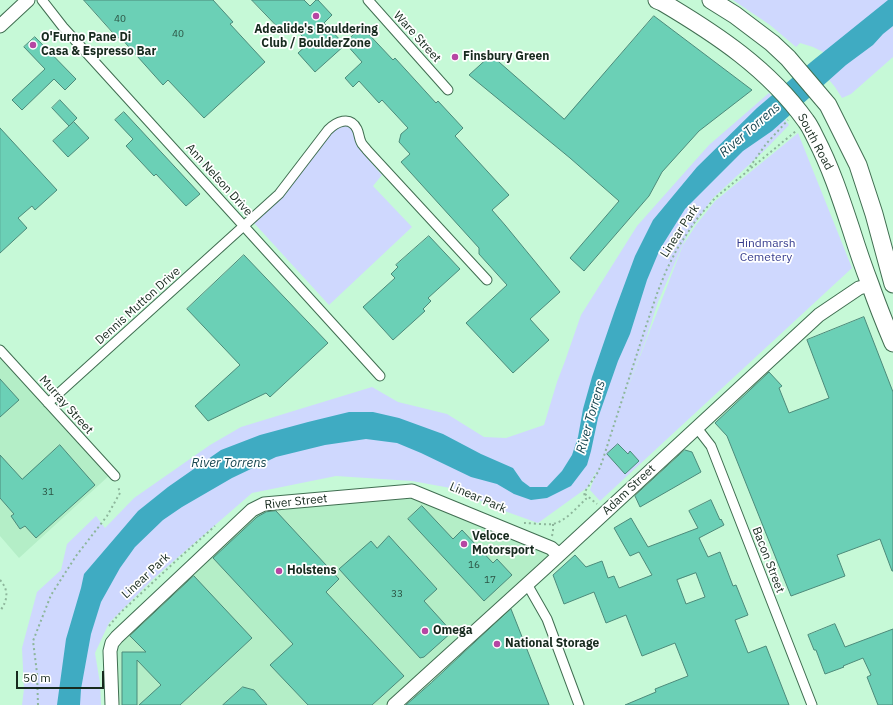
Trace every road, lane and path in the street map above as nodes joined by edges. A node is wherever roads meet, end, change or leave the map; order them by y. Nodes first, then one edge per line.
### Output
1 (28, 0) edge
2 (42, 0) edge
3 (368, 0) edge
4 (657, 0) edge
5 (712, 0) edge
6 (0, 26) edge
7 (448, 90) dead end
8 (790, 118) dead end
9 (807, 122) junction
10 (744, 174) junction
11 (244, 226) junction
12 (487, 280) dead end
13 (893, 284) edge
14 (870, 285) junction
15 (893, 343) edge
16 (0, 350) edge
17 (380, 376) dead end
18 (48, 403) junction
19 (697, 428) junction
20 (115, 476) joint
21 (584, 493) junction
22 (605, 512) junction
23 (524, 523) dead end
24 (217, 524) dead end
25 (559, 555) junction
26 (0, 580) edge
27 (527, 584) junction
28 (0, 611) edge
29 (107, 630) dead end
30 (38, 705) edge
31 (112, 705) edge
32 (394, 705) edge
33 (579, 705) edge
34 (812, 705) edge

1 - 6 main road
2 - 11 street, Ann Nelson Drive
3 - 7 street, Ware Street
4 - 9 highway, South Road
5 - 13 highway
8 - 10 path
9 - 10 path, Linear Park
9 - 14 highway, South Road
10 - 21 path, Linear Park
11 - 12 street, Dennis Mutton Drive
11 - 17 street, Ann Nelson Drive
11 - 18 street, Dennis Mutton Drive
14 - 15 highway, South Road
14 - 19 main road, Adam Street
16 - 18 street, Murray Street
18 - 20 street, Murray Street
19 - 22 main road, Adam Street
19 - 34 street, Bacon Street
20 - 30 path
21 - 22 path
21 - 23 path, Linear Park
22 - 25 main road, Adam Street
24 - 29 path, Linear Park
25 - 27 main road, Adam Street
25 - 31 main road, River Street
26 - 28 path
27 - 32 main road, Adam Street
27 - 33 street

